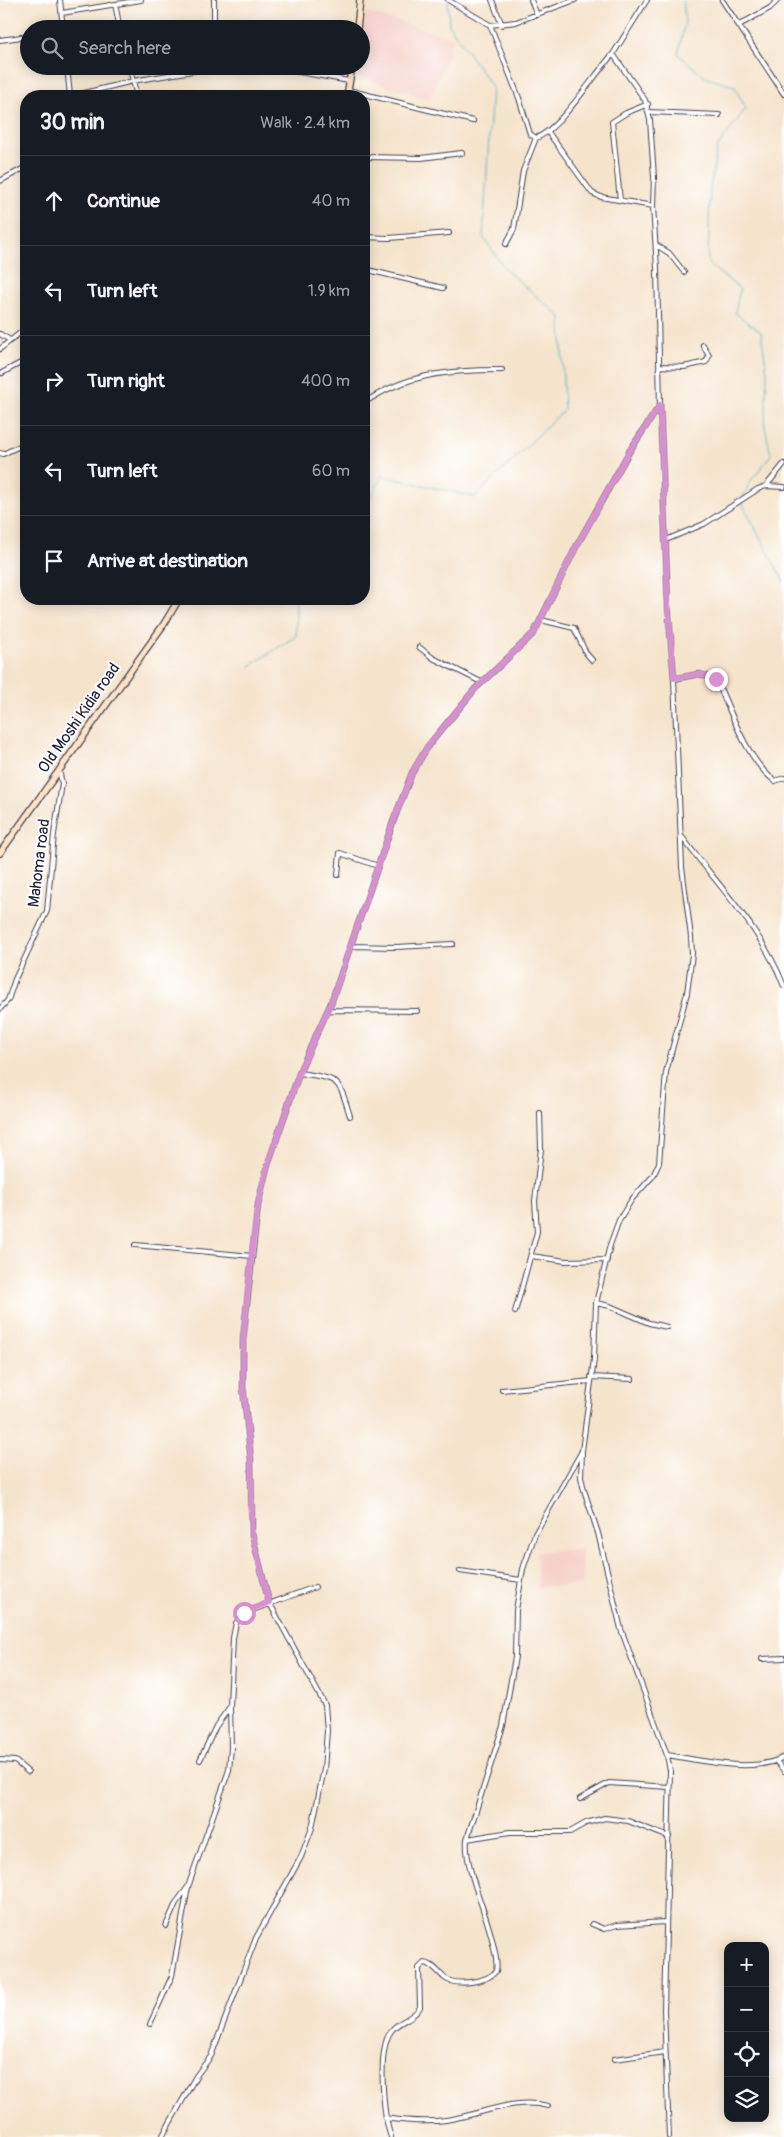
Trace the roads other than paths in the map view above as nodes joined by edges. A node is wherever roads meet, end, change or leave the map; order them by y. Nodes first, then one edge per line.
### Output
1 (60, 0) edge
2 (142, 0) edge
3 (214, 0) edge
4 (360, 0) edge
5 (448, 0) edge
6 (492, 0) edge
7 (531, 0) edge
8 (575, 0) edge
9 (647, 0) edge
10 (722, 0) edge
11 (778, 0) edge
12 (569, 1) edge
13 (115, 4) junction
14 (62, 13) junction
15 (537, 14) junction
16 (62, 20) edge
17 (118, 20) edge
18 (214, 20) edge
19 (358, 20) edge
20 (502, 25) junction
21 (490, 26) junction
22 (738, 26) junction
23 (20, 37) edge
24 (0, 40) edge
25 (613, 54) junction
26 (68, 75) edge
27 (131, 75) edge
28 (169, 75) edge
29 (316, 75) edge
30 (350, 75) edge
31 (349, 81) junction
32 (133, 82) junction
33 (70, 90) edge
34 (98, 90) edge
35 (135, 90) edge
36 (348, 90) edge
37 (784, 94) edge
38 (370, 96) edge
39 (648, 104) junction
40 (649, 112) junction
41 (719, 115) dead end
42 (473, 121) dead end
43 (548, 132) junction
44 (536, 138) junction
45 (462, 153) dead end
46 (370, 158) edge
47 (20, 170) edge
48 (0, 181) edge
49 (620, 200) junction
50 (653, 206) junction
51 (449, 234) dead end
52 (370, 237) edge
53 (506, 244) dead end
54 (656, 245) junction
55 (370, 270) edge
56 (684, 272) dead end
57 (443, 288) dead end
58 (20, 332) edge
59 (0, 334) edge
60 (10, 340) junction
61 (703, 345) dead end
62 (0, 349) edge
63 (20, 363) edge
64 (660, 366) junction
65 (502, 370) dead end
66 (2, 372) dead end
67 (370, 399) edge
68 (660, 405) junction
69 (20, 446) edge
70 (0, 453) edge
71 (784, 464) edge
72 (766, 486) junction
73 (784, 487) edge
74 (666, 540) junction
75 (175, 605) edge
76 (541, 620) junction
77 (419, 647) dead end
78 (592, 660) dead end
79 (674, 678) junction
80 (481, 682) junction
81 (60, 770) junction
82 (784, 778) edge
83 (682, 837) junction
84 (0, 853) edge
85 (378, 866) junction
86 (338, 875) dead end
87 (453, 944) dead end
88 (351, 946) junction
89 (784, 986) edge
90 (0, 1009) edge
91 (328, 1010) junction
92 (417, 1011) dead end
93 (300, 1072) junction
94 (540, 1113) dead end
95 (350, 1116) dead end
96 (135, 1246) dead end
97 (252, 1256) junction
98 (531, 1256) junction
99 (607, 1260) junction
100 (596, 1303) junction
101 (515, 1312) dead end
102 (668, 1327) dead end
103 (591, 1379) junction
104 (632, 1379) dead end
105 (502, 1390) dead end
106 (582, 1451) junction
107 (460, 1571) dead end
108 (521, 1580) junction
109 (315, 1587) dead end
110 (269, 1602) junction
111 (762, 1658) dead end
112 (784, 1658) edge
113 (230, 1707) junction
114 (668, 1755) junction
115 (784, 1757) edge
116 (0, 1760) edge
117 (200, 1760) dead end
118 (776, 1761) junction
119 (784, 1771) edge
120 (28, 1772) dead end
121 (669, 1788) junction
122 (580, 1799) dead end
123 (669, 1837) junction
124 (467, 1838) junction
125 (188, 1887) junction
126 (665, 1922) junction
127 (592, 1924) dead end
128 (166, 1926) dead end
129 (150, 2024) dead end
130 (665, 2052) junction
131 (614, 2059) dead end
132 (548, 2106) dead end
133 (385, 2118) junction
134 (162, 2137) edge
135 (390, 2137) edge
136 (670, 2137) edge

1 - 14 street
2 - 13 street
3 - 18 street
4 - 19 street
5 - 21 street
6 - 20 street
7 - 15 street
8 - 12 street
9 - 25 street
10 - 22 street
11 - 22 street
12 - 15 street
13 - 14 street
13 - 17 street
14 - 16 street
15 - 20 street
20 - 21 street
21 - 44 street
22 - 37 street
23 - 24 street
25 - 39 street
25 - 43 street
26 - 33 street
27 - 32 street
28 - 32 street
29 - 31 street
30 - 31 street
31 - 36 street
32 - 34 street
32 - 35 street
38 - 42 street
39 - 40 street
39 - 49 street
40 - 41 street
40 - 50 street
43 - 44 street
43 - 49 street
44 - 53 street
45 - 46 street
47 - 48 street
49 - 50 street
50 - 54 street
51 - 52 street
54 - 56 street
54 - 64 street
55 - 57 street
58 - 60 street
59 - 60 street
60 - 62 street
61 - 64 street
63 - 66 street
64 - 68 street
65 - 67 street
68 - 74 street
68 - 76 street
69 - 70 street
71 - 72 street
72 - 73 street
72 - 74 street
74 - 79 street
75 - 81 street, Old Moshi Kidia road
76 - 78 street
76 - 80 street
77 - 80 street
79 - 82 street
79 - 83 street
80 - 85 street
81 - 84 street, Old Moshi Kidia road
81 - 90 street, Mahoma road
83 - 89 street
83 - 99 street
85 - 86 street
85 - 88 street
87 - 88 street
88 - 91 street
91 - 92 street
91 - 93 street
93 - 95 street
93 - 97 street
94 - 98 street
96 - 97 street
97 - 110 street
98 - 99 street
98 - 101 street
99 - 100 street
100 - 102 street
100 - 103 street
103 - 104 street
103 - 105 street
103 - 106 street
106 - 108 street
106 - 114 street
107 - 108 street
108 - 124 street
109 - 110 street
110 - 113 street
110 - 134 street
111 - 112 street
113 - 117 street
113 - 125 street
114 - 118 street
114 - 121 street
115 - 118 street
116 - 120 street
118 - 119 street
121 - 122 street
121 - 123 street
123 - 124 street
123 - 126 street
124 - 133 street
125 - 128 street
125 - 129 street
126 - 127 street
126 - 130 street
130 - 131 street
130 - 136 street
132 - 133 street
133 - 135 street

